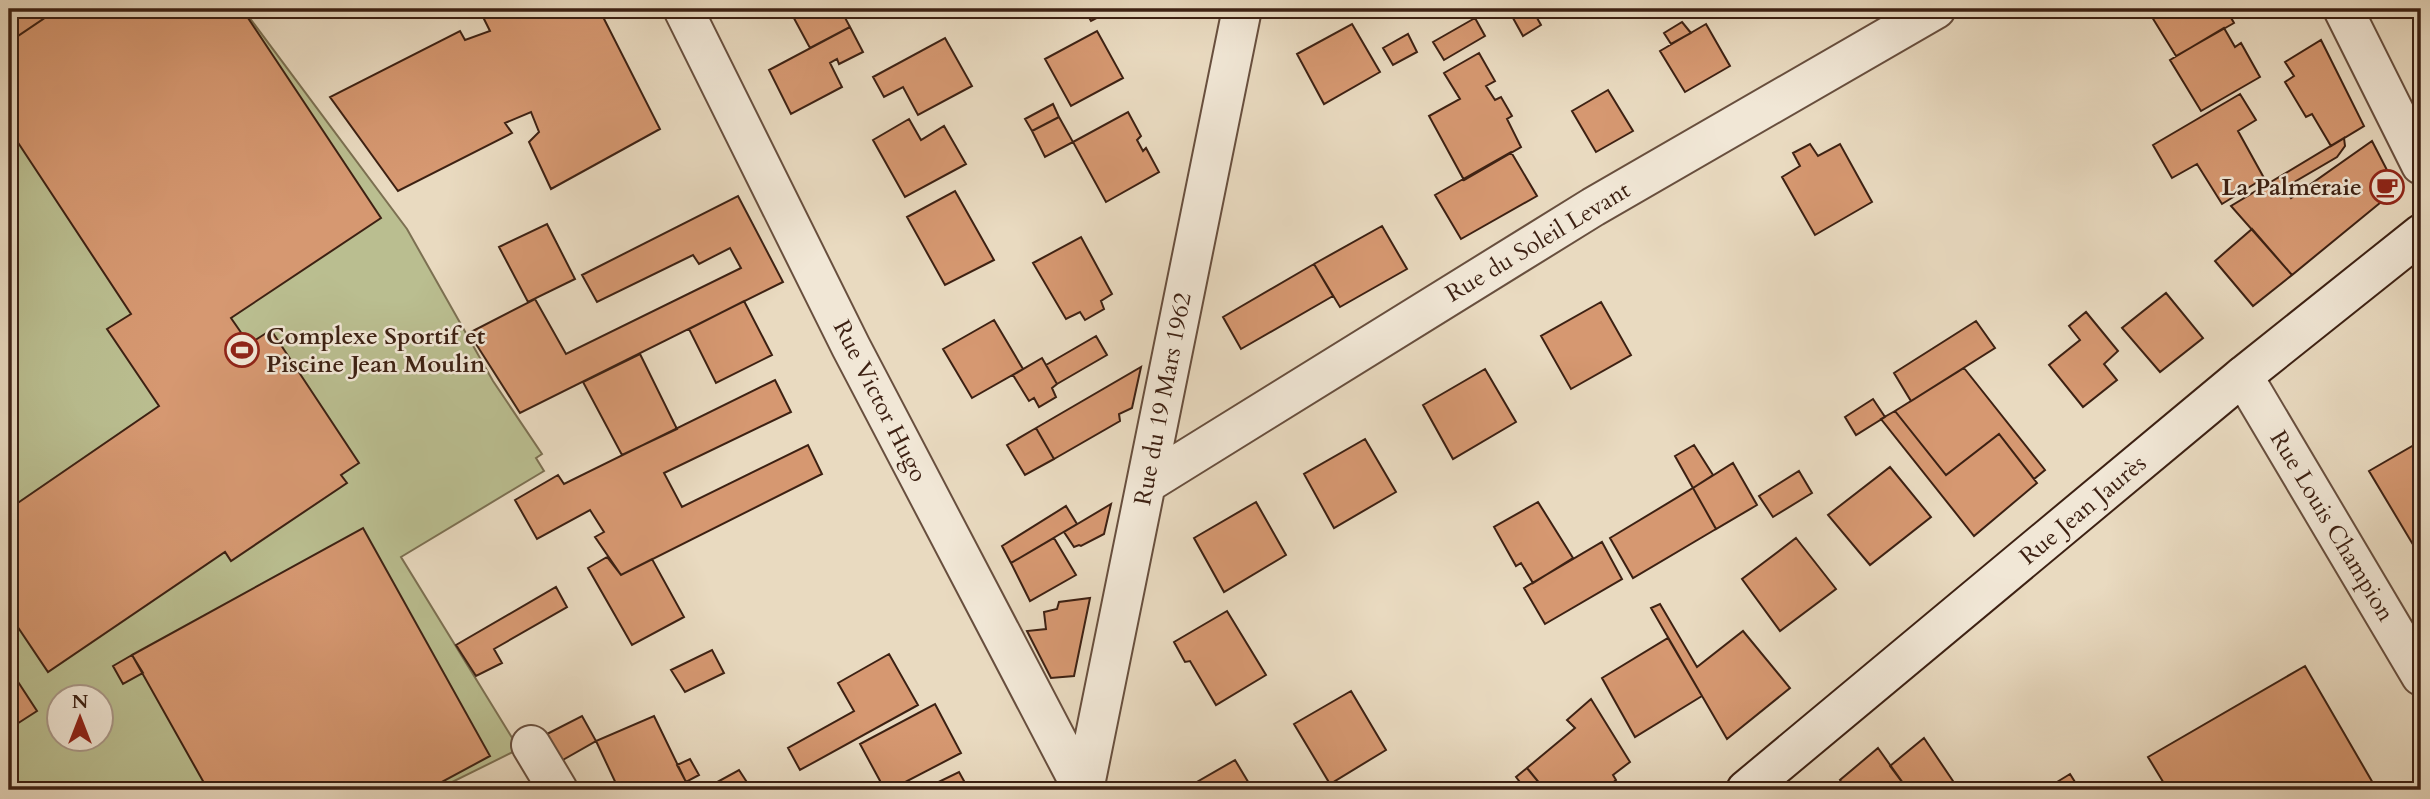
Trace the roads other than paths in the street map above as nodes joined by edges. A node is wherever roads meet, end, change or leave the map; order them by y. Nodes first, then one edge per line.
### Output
1 (683, 9) edge
2 (1242, 9) edge
3 (1936, 9) edge
4 (2343, 9) edge
5 (2421, 165) edge
6 (2421, 233) edge
7 (2243, 376) junction
8 (1146, 484) junction
9 (2421, 676) edge
10 (531, 745) dead end
11 (558, 790) edge
12 (1084, 790) edge
13 (1746, 790) edge

1 - 12 street, Rue Victor Hugo
2 - 8 street, Rue du 19 Mars 1962
3 - 8 street, Rue du Soleil Levant
4 - 5 street
6 - 7 street, Rue Jean Jaurès
7 - 9 street, Rue Louis Champion
7 - 13 street, Rue Jean Jaurès
8 - 12 street, Rue du 19 Mars 1962
10 - 11 street

